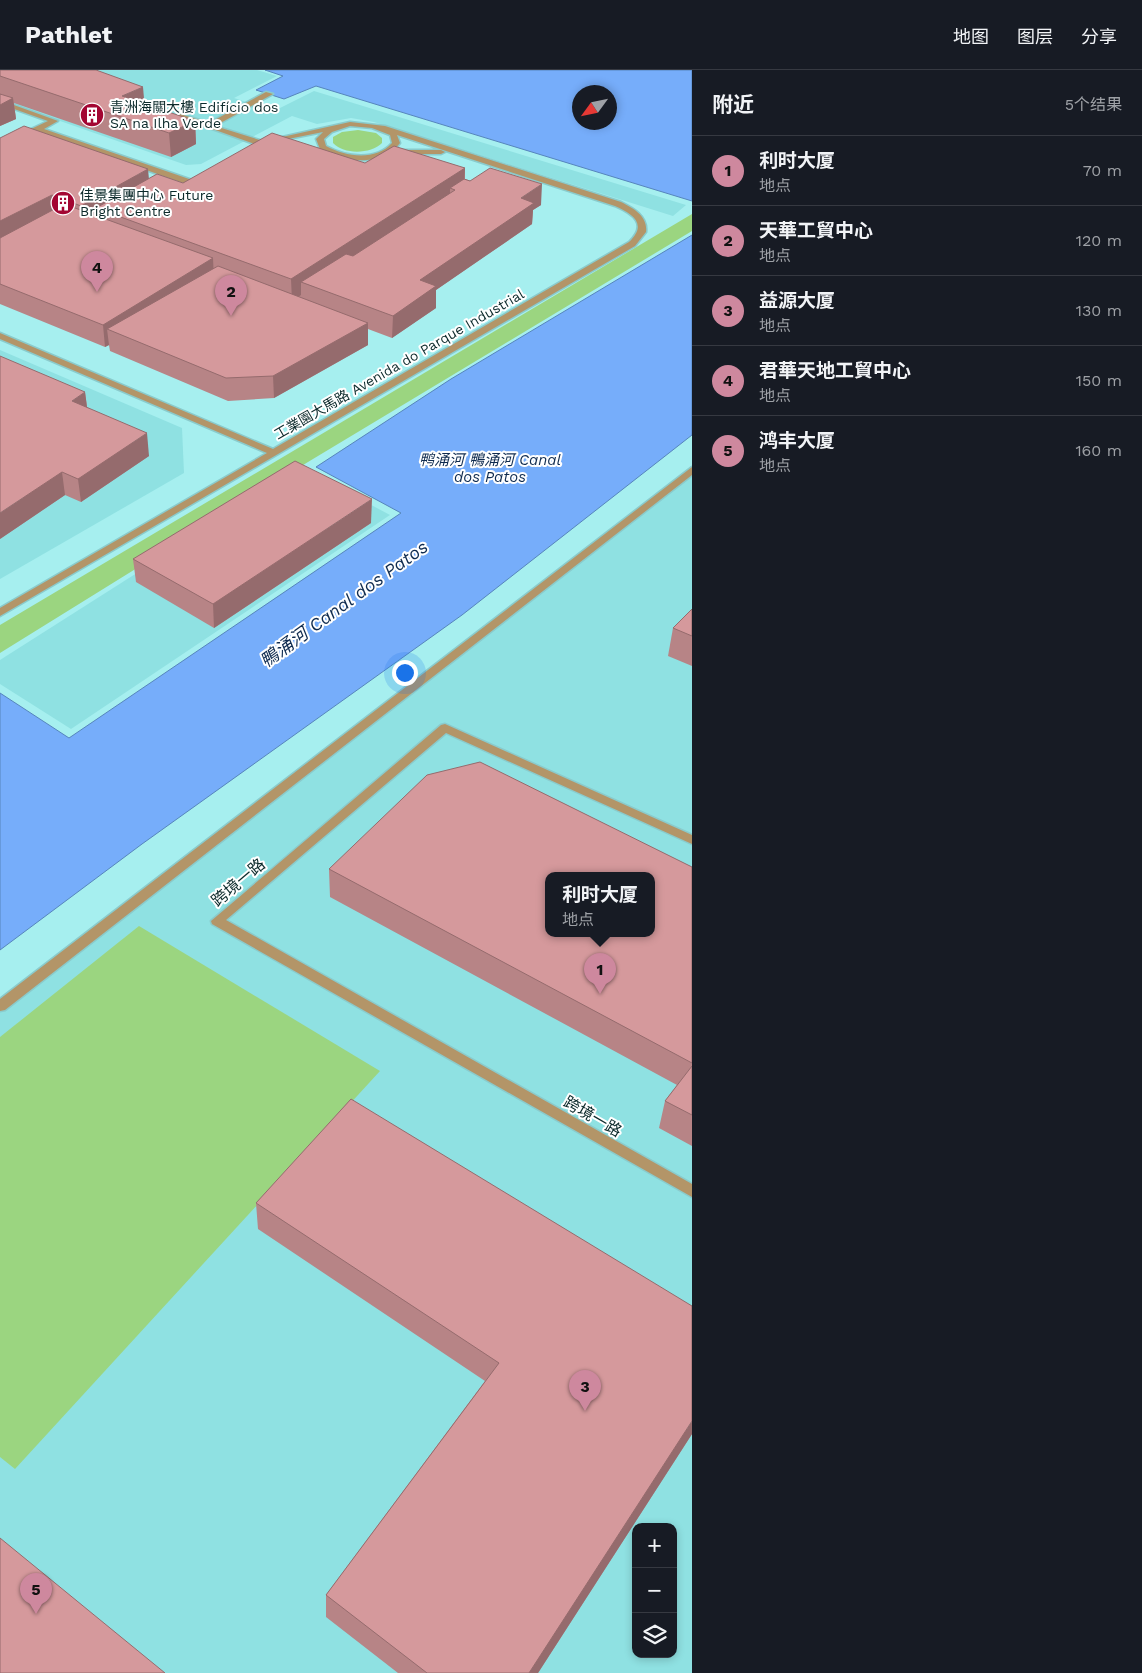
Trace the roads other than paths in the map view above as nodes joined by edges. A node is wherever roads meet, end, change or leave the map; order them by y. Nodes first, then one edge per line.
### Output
1 (269, 94) dead end
2 (0, 102) edge
3 (171, 114) edge
4 (208, 126) junction
5 (336, 127) junction
6 (382, 128) junction
7 (38, 129) junction
8 (23, 136) edge
9 (264, 143) junction
10 (255, 148) edge
11 (331, 152) junction
12 (378, 154) junction
13 (473, 158) junction
14 (208, 174) edge
15 (0, 336) edge
16 (274, 453) junction
17 (692, 470) edge
18 (0, 613) edge
19 (692, 840) edge
20 (0, 1006) edge
21 (692, 1191) edge

1 - 4 street
2 - 7 street
3 - 4 street
4 - 9 street
5 - 6 street, 工業園大馬路 Avenida do Parque Industrial
5 - 9 street, 工業園大馬路 Avenida do Parque Industrial
5 - 11 street
6 - 12 street
6 - 13 street, 工業園大馬路 Avenida do Parque Industrial
7 - 8 street
7 - 14 street
9 - 10 street, 工業園大馬路 Avenida do Parque Industrial
9 - 11 street, 工業園大馬路 Avenida do Parque Industrial
11 - 12 street, 工業園大馬路 Avenida do Parque Industrial
12 - 13 street, 工業園大馬路 Avenida do Parque Industrial
13 - 16 street, 工業園大馬路 Avenida do Parque Industrial
15 - 16 street
16 - 18 street, 工業園大馬路 Avenida do Parque Industrial
17 - 20 street
19 - 21 street, 跨境一路

